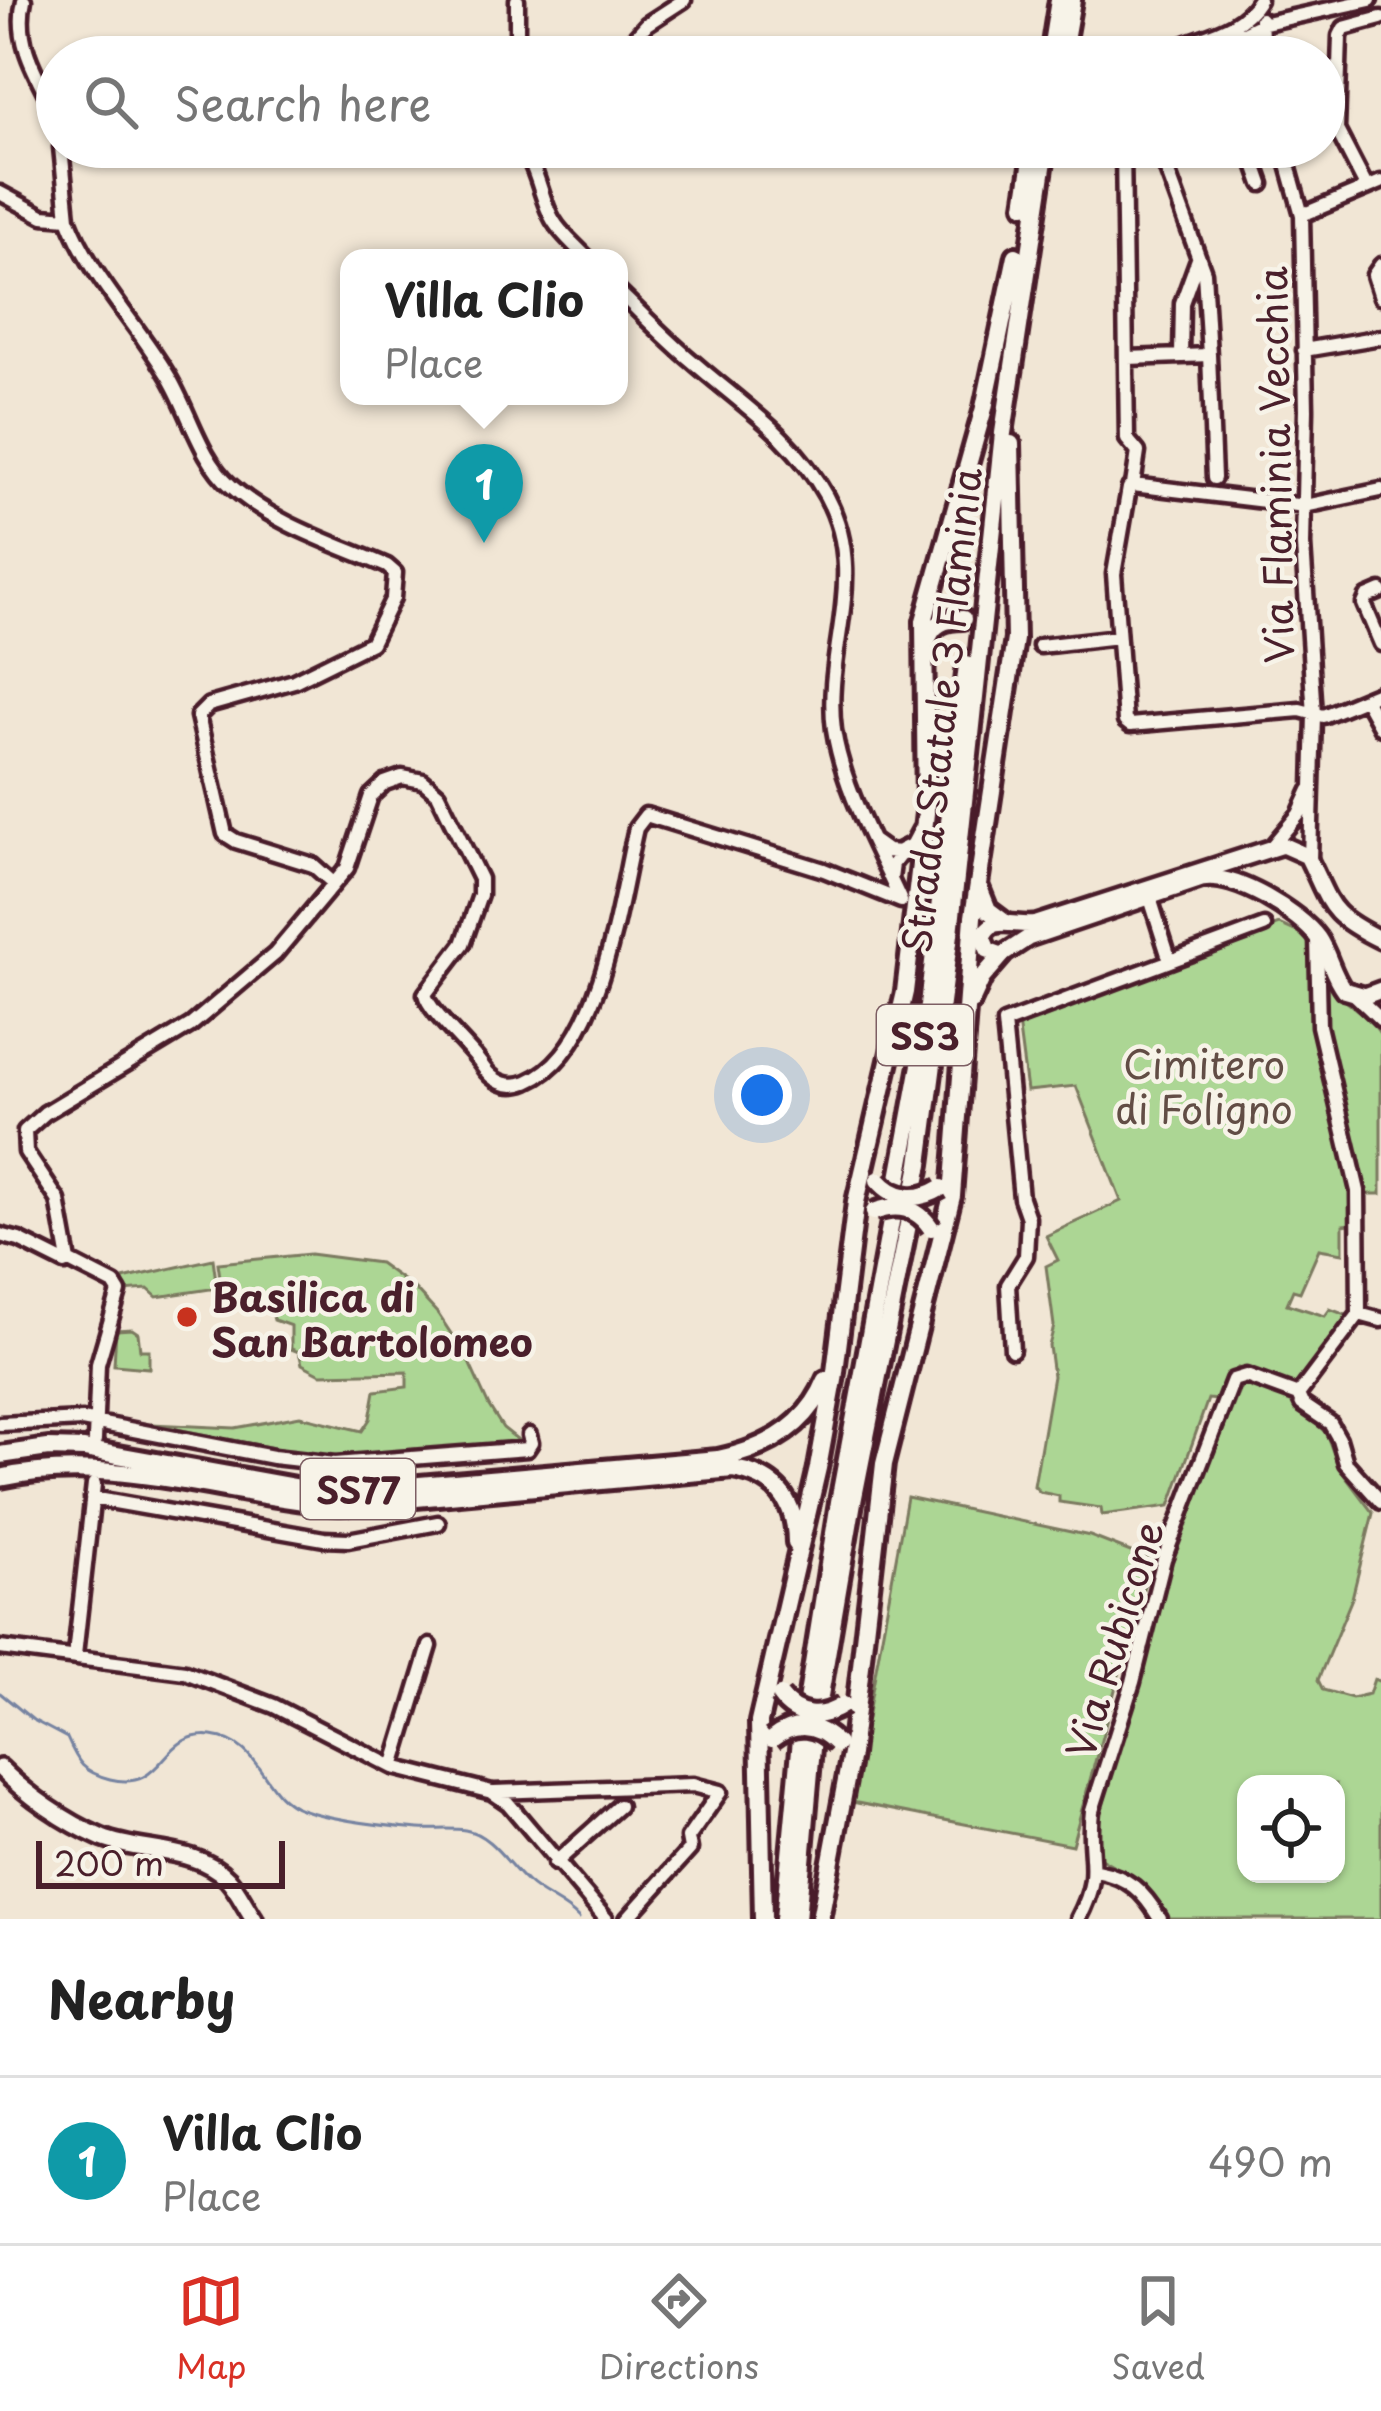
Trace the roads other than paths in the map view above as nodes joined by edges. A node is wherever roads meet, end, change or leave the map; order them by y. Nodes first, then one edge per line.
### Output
1 (24, 0) edge
2 (517, 0) edge
3 (684, 0) edge
4 (1060, 0) edge
5 (1072, 0) edge
6 (1260, 0) edge
7 (1370, 0) edge
8 (1381, 18) edge
9 (1261, 24) junction
10 (1242, 27) junction
11 (518, 36) edge
12 (636, 36) edge
13 (1053, 36) edge
14 (1066, 36) edge
15 (1208, 36) edge
16 (1249, 36) edge
17 (1262, 36) edge
18 (1340, 36) edge
19 (36, 71) edge
20 (1345, 155) edge
21 (63, 168) edge
22 (530, 168) edge
23 (1032, 168) edge
24 (1041, 168) edge
25 (1124, 168) edge
26 (1169, 168) edge
27 (1256, 168) edge
28 (1289, 168) edge
29 (1381, 182) edge
30 (1262, 184) dead end
31 (1367, 188) junction
32 (0, 193) edge
33 (1302, 215) junction
34 (68, 218) junction
35 (579, 249) edge
36 (1022, 257) junction
37 (1198, 259) junction
38 (1381, 265) edge
39 (1184, 296) junction
40 (1381, 297) edge
41 (1208, 299) junction
42 (628, 301) edge
43 (1381, 338) edge
44 (1304, 350) junction
45 (1209, 355) junction
46 (1181, 356) junction
47 (1128, 358) junction
48 (1214, 478) dead end
49 (1133, 485) junction
50 (1381, 490) edge
51 (1304, 506) junction
52 (1381, 591) edge
53 (962, 619) dead end
54 (992, 624) dead end
55 (1118, 637) junction
56 (1381, 644) edge
57 (1040, 646) dead end
58 (1012, 654) junction
59 (924, 656) junction
60 (1381, 692) edge
61 (1365, 699) junction
62 (1314, 715) junction
63 (1381, 728) edge
64 (1312, 783) junction
65 (926, 813) junction
66 (872, 840) junction
67 (1268, 847) junction
68 (902, 852) junction
69 (1310, 861) junction
70 (891, 880) junction
71 (332, 882) junction
72 (977, 882) junction
73 (1256, 892) junction
74 (1150, 898) junction
75 (901, 901) junction
76 (1004, 922) junction
77 (1264, 926) dead end
78 (1317, 938) junction
79 (1380, 939) edge
80 (911, 947) junction
81 (1002, 955) junction
82 (1170, 961) junction
83 (1381, 990) edge
84 (1356, 995) junction
85 (1381, 1020) edge
86 (964, 1026) junction
87 (868, 1157) junction
88 (955, 1174) junction
89 (0, 1235) edge
90 (853, 1244) junction
91 (940, 1252) junction
92 (69, 1261) junction
93 (1358, 1314) junction
94 (1381, 1320) edge
95 (1012, 1350) dead end
96 (835, 1356) junction
97 (1298, 1395) junction
98 (96, 1422) junction
99 (0, 1424) edge
100 (529, 1435) dead end
101 (95, 1440) dead end
102 (0, 1455) edge
103 (0, 1478) edge
104 (1381, 1502) edge
105 (438, 1523) dead end
106 (796, 1556) junction
107 (430, 1646) dead end
108 (0, 1648) edge
109 (74, 1655) junction
110 (773, 1665) junction
111 (859, 1673) junction
112 (393, 1767) junction
113 (0, 1768) edge
114 (759, 1773) junction
115 (492, 1792) junction
116 (844, 1793) junction
117 (619, 1806) dead end
118 (555, 1862) junction
119 (1096, 1871) junction
120 (254, 1919) edge
121 (606, 1919) edge
122 (627, 1919) edge
123 (763, 1919) edge
124 (784, 1919) edge
125 (797, 1919) edge
126 (820, 1919) edge
127 (1078, 1919) edge
128 (1160, 1919) edge

1 - 19 street
2 - 11 street
3 - 12 street
4 - 13 highway
5 - 14 highway
6 - 9 street
6 - 10 street
7 - 9 street
8 - 18 street
9 - 10 street
9 - 17 street
10 - 15 street
10 - 16 street
20 - 31 street
21 - 34 street
22 - 35 street
23 - 36 highway, Strada Statale 3 Flaminia / SS3
24 - 36 highway, Strada Statale 3 Flaminia / SS3
25 - 47 street
26 - 37 street
27 - 30 street
28 - 33 street, Via Flaminia Vecchia
29 - 31 street
31 - 33 street
32 - 34 street
33 - 44 street, Via Flaminia Vecchia
34 - 71 street
36 - 58 highway
36 - 59 highway
36 - 124 highway, Strada Statale 3 Flaminia / SS3
36 - 125 highway, Strada Statale 3 Flaminia / SS3
37 - 39 street
37 - 41 street
38 - 40 street
39 - 41 street
39 - 46 street
41 - 45 street
42 - 66 street
43 - 44 street
44 - 51 street, Via Flaminia Vecchia
45 - 46 street
45 - 48 street
46 - 47 street
47 - 49 street
49 - 51 street
49 - 55 street
50 - 51 street
51 - 62 street, Via Flaminia Vecchia
52 - 56 street
53 - 59 highway
54 - 58 highway
55 - 57 street
55 - 62 street
58 - 72 highway
59 - 65 highway
60 - 61 street
61 - 62 street
61 - 63 street
62 - 64 street, Via Flaminia Vecchia
64 - 67 street, Via Flaminia Vecchia
64 - 69 street, Via Flaminia Vecchia
65 - 68 highway
65 - 80 highway
66 - 68 street
66 - 70 street
67 - 69 main road
67 - 73 main road, Via Flaminia Vecchia
67 - 76 main road
68 - 70 street
69 - 79 main road, Via Flaminia Vecchia
70 - 75 street
71 - 75 street
71 - 92 street
72 - 76 highway
72 - 86 highway
73 - 74 main road
73 - 78 main road
74 - 81 main road
74 - 82 street
75 - 80 highway
76 - 81 main road
77 - 82 street
78 - 84 main road
78 - 93 street
80 - 87 highway
81 - 86 highway
82 - 95 street
83 - 84 main road
84 - 85 street
86 - 88 highway
87 - 88 highway, bridge
87 - 90 highway
88 - 91 highway
89 - 92 street
90 - 91 highway, bridge
90 - 96 highway
91 - 111 highway
92 - 98 street
93 - 94 street
93 - 97 street
96 - 102 highway, SS77
96 - 106 highway
97 - 104 street
97 - 119 street, Via Rubicone
98 - 99 street
98 - 100 street
98 - 101 street
103 - 106 highway, SS77
105 - 109 street
106 - 110 highway
107 - 112 street
108 - 109 street
109 - 112 street
110 - 111 highway, bridge
110 - 114 highway
111 - 116 highway
112 - 115 street
113 - 120 main road
114 - 116 highway, bridge
114 - 123 highway
115 - 118 street
115 - 122 street
116 - 126 highway
117 - 118 street
118 - 121 street
119 - 127 street, Via Rubicone
119 - 128 street

